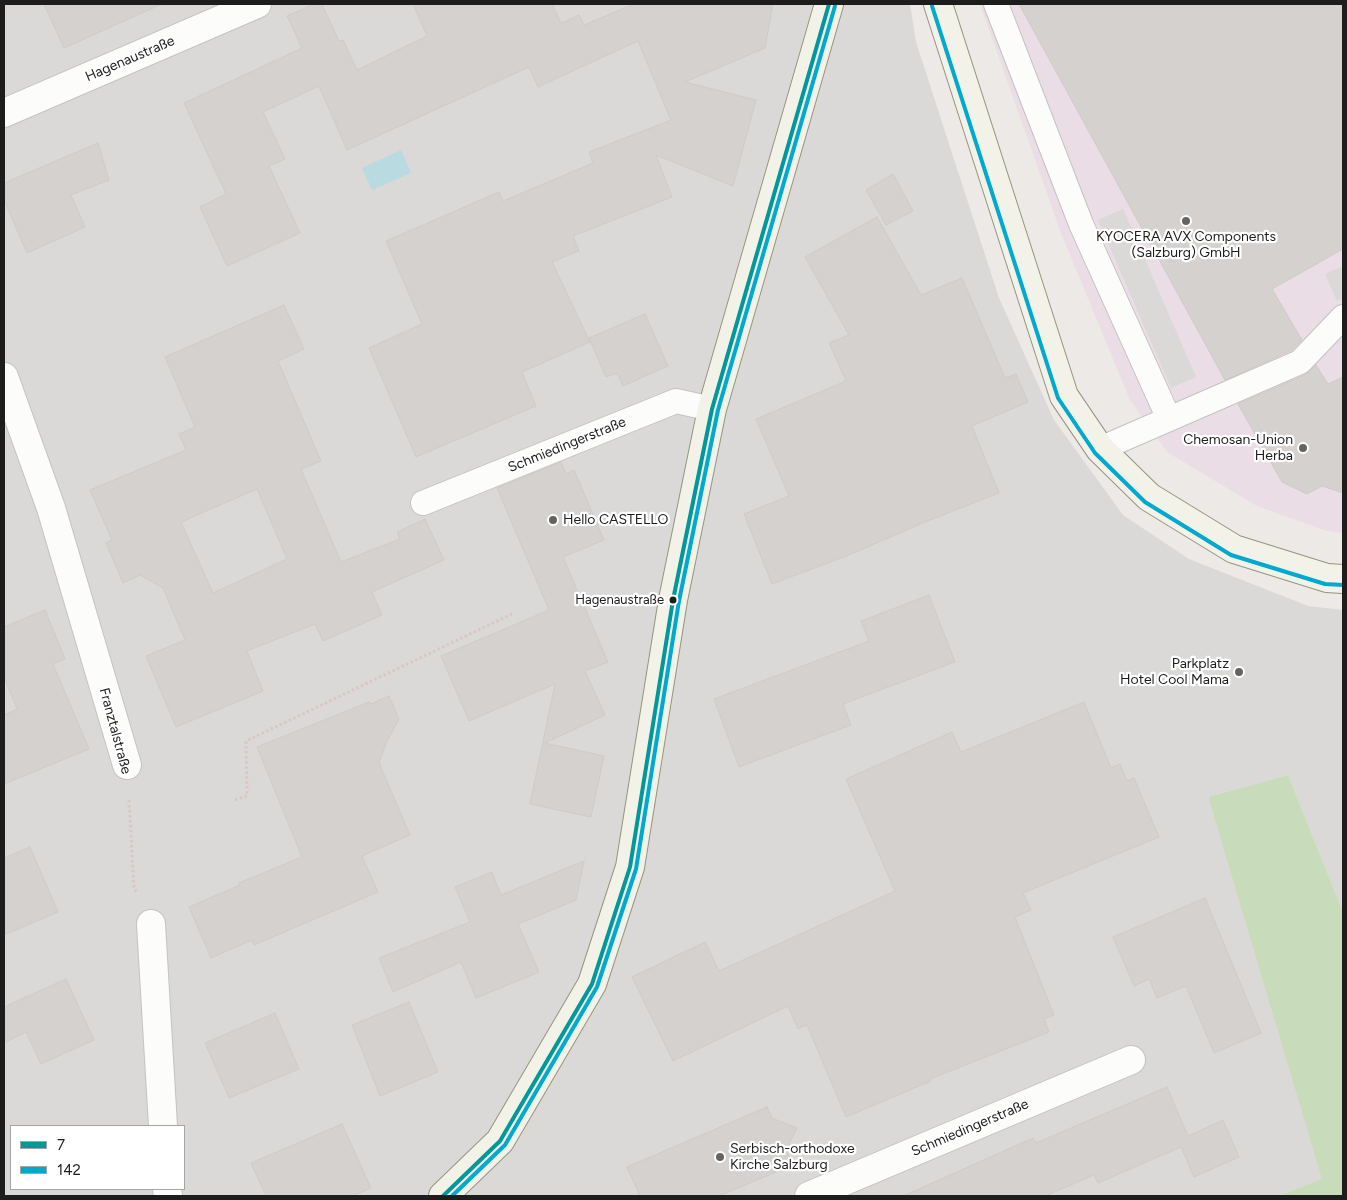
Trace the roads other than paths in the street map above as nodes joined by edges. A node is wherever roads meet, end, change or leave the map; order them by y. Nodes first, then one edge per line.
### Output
1 (257, 4) edge
2 (829, 4) edge
3 (938, 4) edge
4 (996, 4) edge
5 (4, 114) edge
6 (1343, 317) edge
7 (4, 377) edge
8 (712, 409) junction
9 (1169, 419) junction
10 (1100, 450) junction
11 (423, 503) dead end
12 (1343, 579) edge
13 (127, 765) road end
14 (151, 924) road end
15 (1131, 1060) dead end
16 (163, 1125) edge
17 (443, 1196) edge
18 (809, 1196) edge

1 - 5 street, Hagenaustraße
2 - 8 street
3 - 10 street
4 - 9 lane
6 - 9 lane
7 - 13 street, Franztalstraße
8 - 11 lane, Schmiedingerstraße
8 - 17 street
9 - 10 lane
10 - 12 street
14 - 16 street
15 - 18 street, Schmiedingerstraße

